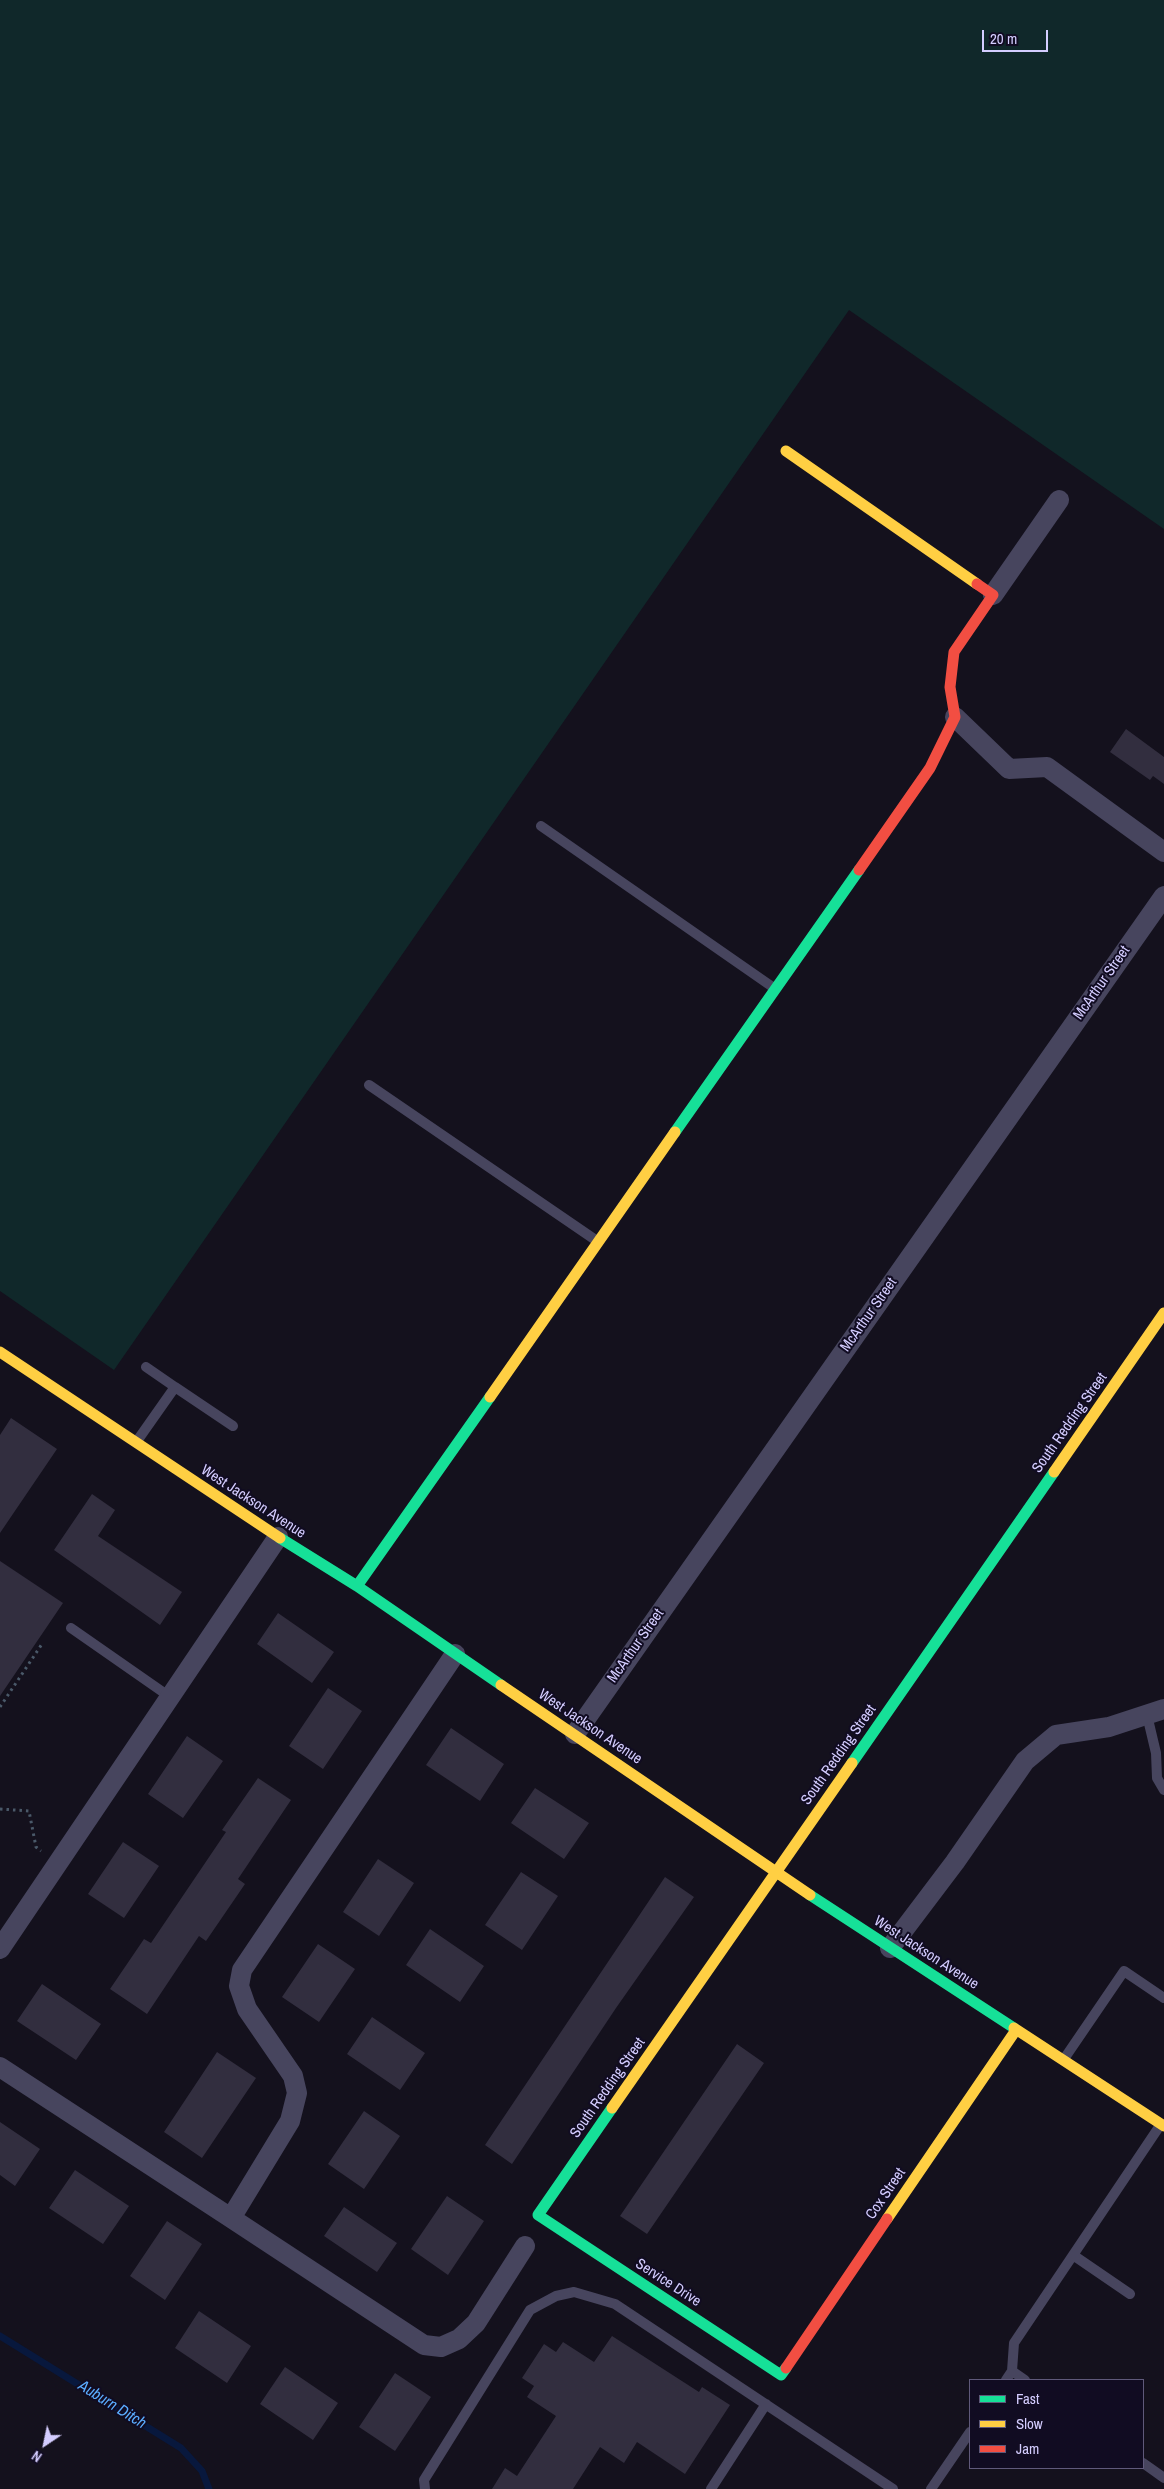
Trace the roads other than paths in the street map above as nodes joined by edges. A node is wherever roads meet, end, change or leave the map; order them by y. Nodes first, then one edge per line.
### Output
1 (786, 451) dead end
2 (1059, 500) dead end
3 (993, 595) junction
4 (955, 717) junction
5 (541, 826) dead end
6 (1164, 852) edge
7 (1164, 896) edge
8 (777, 990) junction
9 (369, 1085) dead end
10 (600, 1243) junction
11 (1164, 1313) edge
12 (0, 1352) edge
13 (146, 1367) dead end
14 (175, 1387) junction
15 (233, 1426) dead end
16 (136, 1442) junction
17 (278, 1537) junction
18 (357, 1586) junction
19 (71, 1628) dead end
20 (455, 1654) junction
21 (170, 1697) junction
22 (1156, 1712) edge
23 (574, 1734) junction
24 (1164, 1790) edge
25 (776, 1873) junction
26 (0, 1948) edge
27 (890, 1948) junction
28 (1164, 1998) edge
29 (1016, 2030) junction
30 (1063, 2061) junction
31 (0, 2067) edge
32 (1163, 2125) edge
33 (538, 2215) joint
34 (231, 2218) junction
35 (526, 2246) dead end
36 (1073, 2255) junction
37 (1130, 2294) dead end
38 (1012, 2371) junction
39 (781, 2375) joint
40 (1007, 2379) edge
41 (1024, 2379) edge
42 (766, 2404) junction
43 (969, 2433) edge
44 (1144, 2464) edge
45 (1164, 2478) edge
46 (425, 2489) edge
47 (711, 2489) edge
48 (894, 2489) edge
49 (931, 2489) edge

1 - 3 street
2 - 3 street
3 - 4 street
4 - 6 street
4 - 8 street
5 - 8 lane
7 - 23 street, McArthur Street
8 - 10 street
9 - 10 lane
10 - 18 street
11 - 25 street, South Redding Street
12 - 16 street, West Jackson Avenue
13 - 14 lane
14 - 15 lane
14 - 16 lane
16 - 17 street, West Jackson Avenue
17 - 18 street, West Jackson Avenue
17 - 21 street
18 - 20 street, West Jackson Avenue
19 - 21 lane
20 - 23 street, West Jackson Avenue
20 - 34 street
21 - 26 street
22 - 24 lane
22 - 27 street
23 - 25 street, West Jackson Avenue
25 - 27 street, West Jackson Avenue
25 - 33 street, South Redding Street
27 - 29 street, West Jackson Avenue
28 - 30 lane
29 - 30 street, West Jackson Avenue
29 - 39 street, Cox Street
30 - 32 street, West Jackson Avenue
31 - 34 street
32 - 36 lane
33 - 39 street, Service Drive
34 - 35 street
36 - 37 lane
36 - 38 lane
38 - 40 lane
38 - 41 lane
42 - 46 lane
42 - 47 lane
42 - 48 lane
43 - 49 lane
44 - 45 lane

